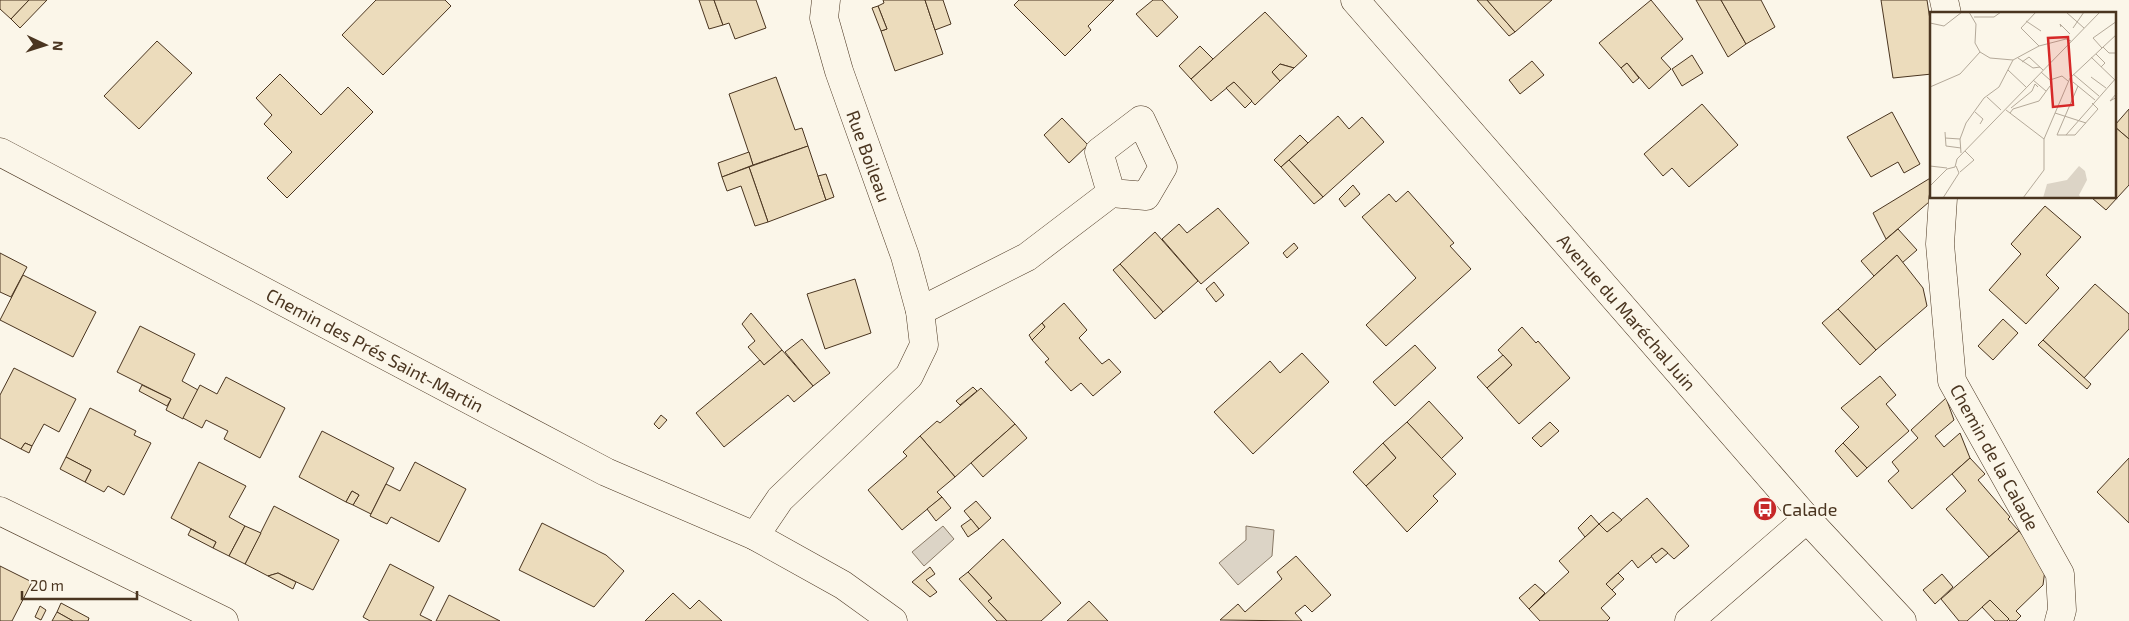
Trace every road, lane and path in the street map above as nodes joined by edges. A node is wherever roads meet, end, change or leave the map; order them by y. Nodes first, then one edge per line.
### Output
1 (826, 0) edge
2 (1355, 0) edge
3 (0, 152) edge
4 (1111, 193) dead end
5 (1942, 199) edge
6 (920, 311) junction
7 (0, 511) edge
8 (1807, 519) junction
9 (755, 536) junction
10 (224, 621) edge
11 (893, 621) edge
12 (1690, 621) edge
13 (1902, 621) edge
14 (2059, 621) edge

1 - 6 street, Rue Boileau
2 - 8 street, Avenue du Maréchal Juin
3 - 9 street, Chemin des Prés Saint-Martin
4 - 6 street
5 - 14 street, Chemin de la Calade
6 - 9 street, Rue Boileau
7 - 10 street
8 - 12 street
8 - 13 street, Avenue du Maréchal Juin
9 - 11 street, Chemin des Prés Saint-Martin

